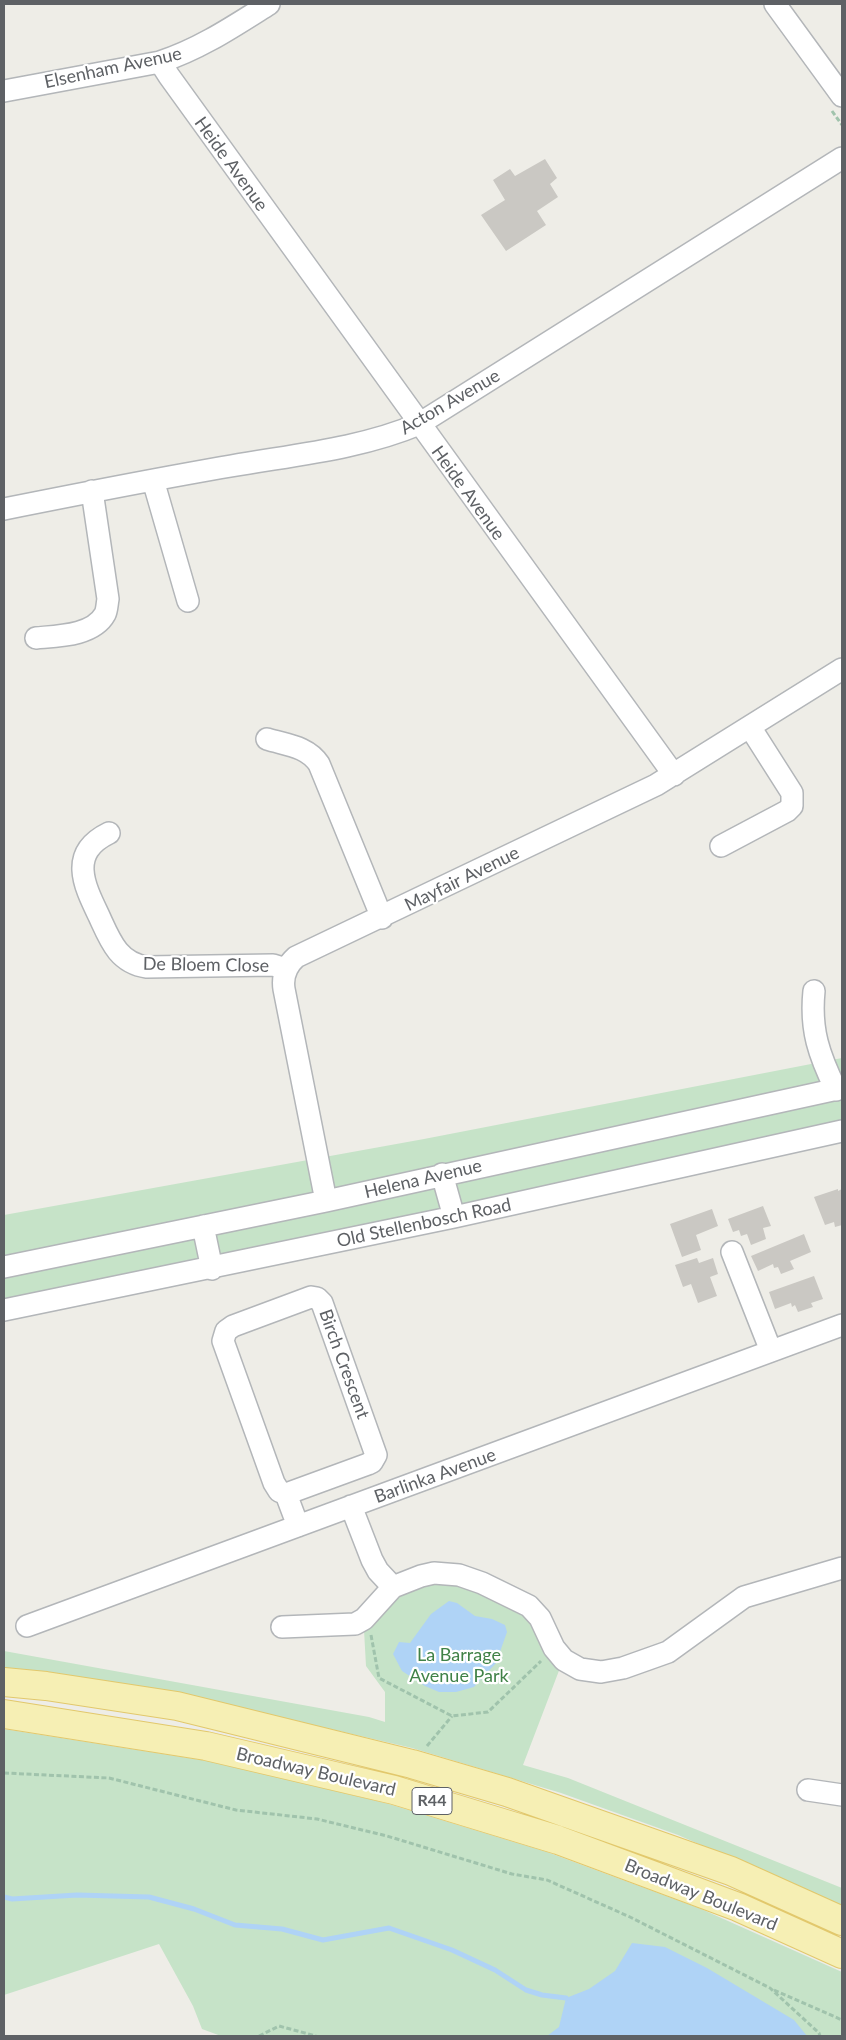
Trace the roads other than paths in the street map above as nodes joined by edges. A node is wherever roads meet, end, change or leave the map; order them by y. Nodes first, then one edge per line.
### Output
1 (269, 4) edge
2 (775, 4) edge
3 (160, 62) junction
4 (839, 85) edge
5 (4, 91) edge
6 (842, 158) edge
7 (418, 424) junction
8 (153, 480) junction
9 (92, 492) junction
10 (4, 509) edge
11 (188, 601) dead end
12 (36, 638) dead end
13 (842, 669) edge
14 (750, 727) junction
15 (267, 740) dead end
16 (674, 775) junction
17 (110, 833) dead end
18 (721, 846) dead end
19 (382, 918) junction
20 (286, 969) junction
21 (814, 991) dead end
22 (839, 1089) edge
23 (842, 1131) edge
24 (442, 1174) junction
25 (326, 1201) junction
26 (454, 1218) junction
27 (203, 1226) junction
28 (732, 1252) dead end
29 (4, 1267) edge
30 (212, 1268) junction
31 (4, 1310) edge
32 (842, 1325) edge
33 (771, 1351) junction
34 (286, 1494) junction
35 (351, 1506) junction
36 (298, 1526) junction
37 (842, 1568) edge
38 (392, 1587) junction
39 (27, 1626) dead end
40 (282, 1627) dead end
41 (4, 1682) edge
42 (4, 1714) edge
43 (808, 1790) dead end
44 (842, 1794) edge
45 (842, 1921) edge
46 (842, 1954) edge

1 - 3 street, Elsenham Avenue
2 - 4 street
3 - 5 street, Elsenham Avenue
3 - 7 street, Heide Avenue
6 - 7 street, Acton Avenue
7 - 8 street, Acton Avenue
7 - 16 street, Heide Avenue
8 - 9 street, Acton Avenue
8 - 11 street
9 - 10 street, Acton Avenue
9 - 12 street
13 - 14 street, Mayfair Avenue
14 - 16 street, Mayfair Avenue
14 - 18 street
15 - 19 street
16 - 19 street, Mayfair Avenue
17 - 20 street, De Bloem Close
19 - 20 street, Mayfair Avenue
20 - 25 street
21 - 22 street
22 - 24 street, Helena Avenue
23 - 26 street, Old Stellenbosch Road
24 - 25 street, Helena Avenue
24 - 26 street
25 - 27 street, Helena Avenue
26 - 30 street, Old Stellenbosch Road
27 - 29 street, Helena Avenue
27 - 30 street
28 - 33 street
30 - 31 street, Old Stellenbosch Road
32 - 33 street, Barlinka Avenue
33 - 35 street, Barlinka Avenue
34 - 34 street, Birch Crescent
34 - 36 street, Birch Crescent
35 - 36 street, Barlinka Avenue
35 - 38 street
36 - 39 street, Barlinka Avenue
37 - 38 street
38 - 40 street
41 - 45 main road, Broadway Boulevard / R44
42 - 46 main road, Broadway Boulevard / R44
43 - 44 street

